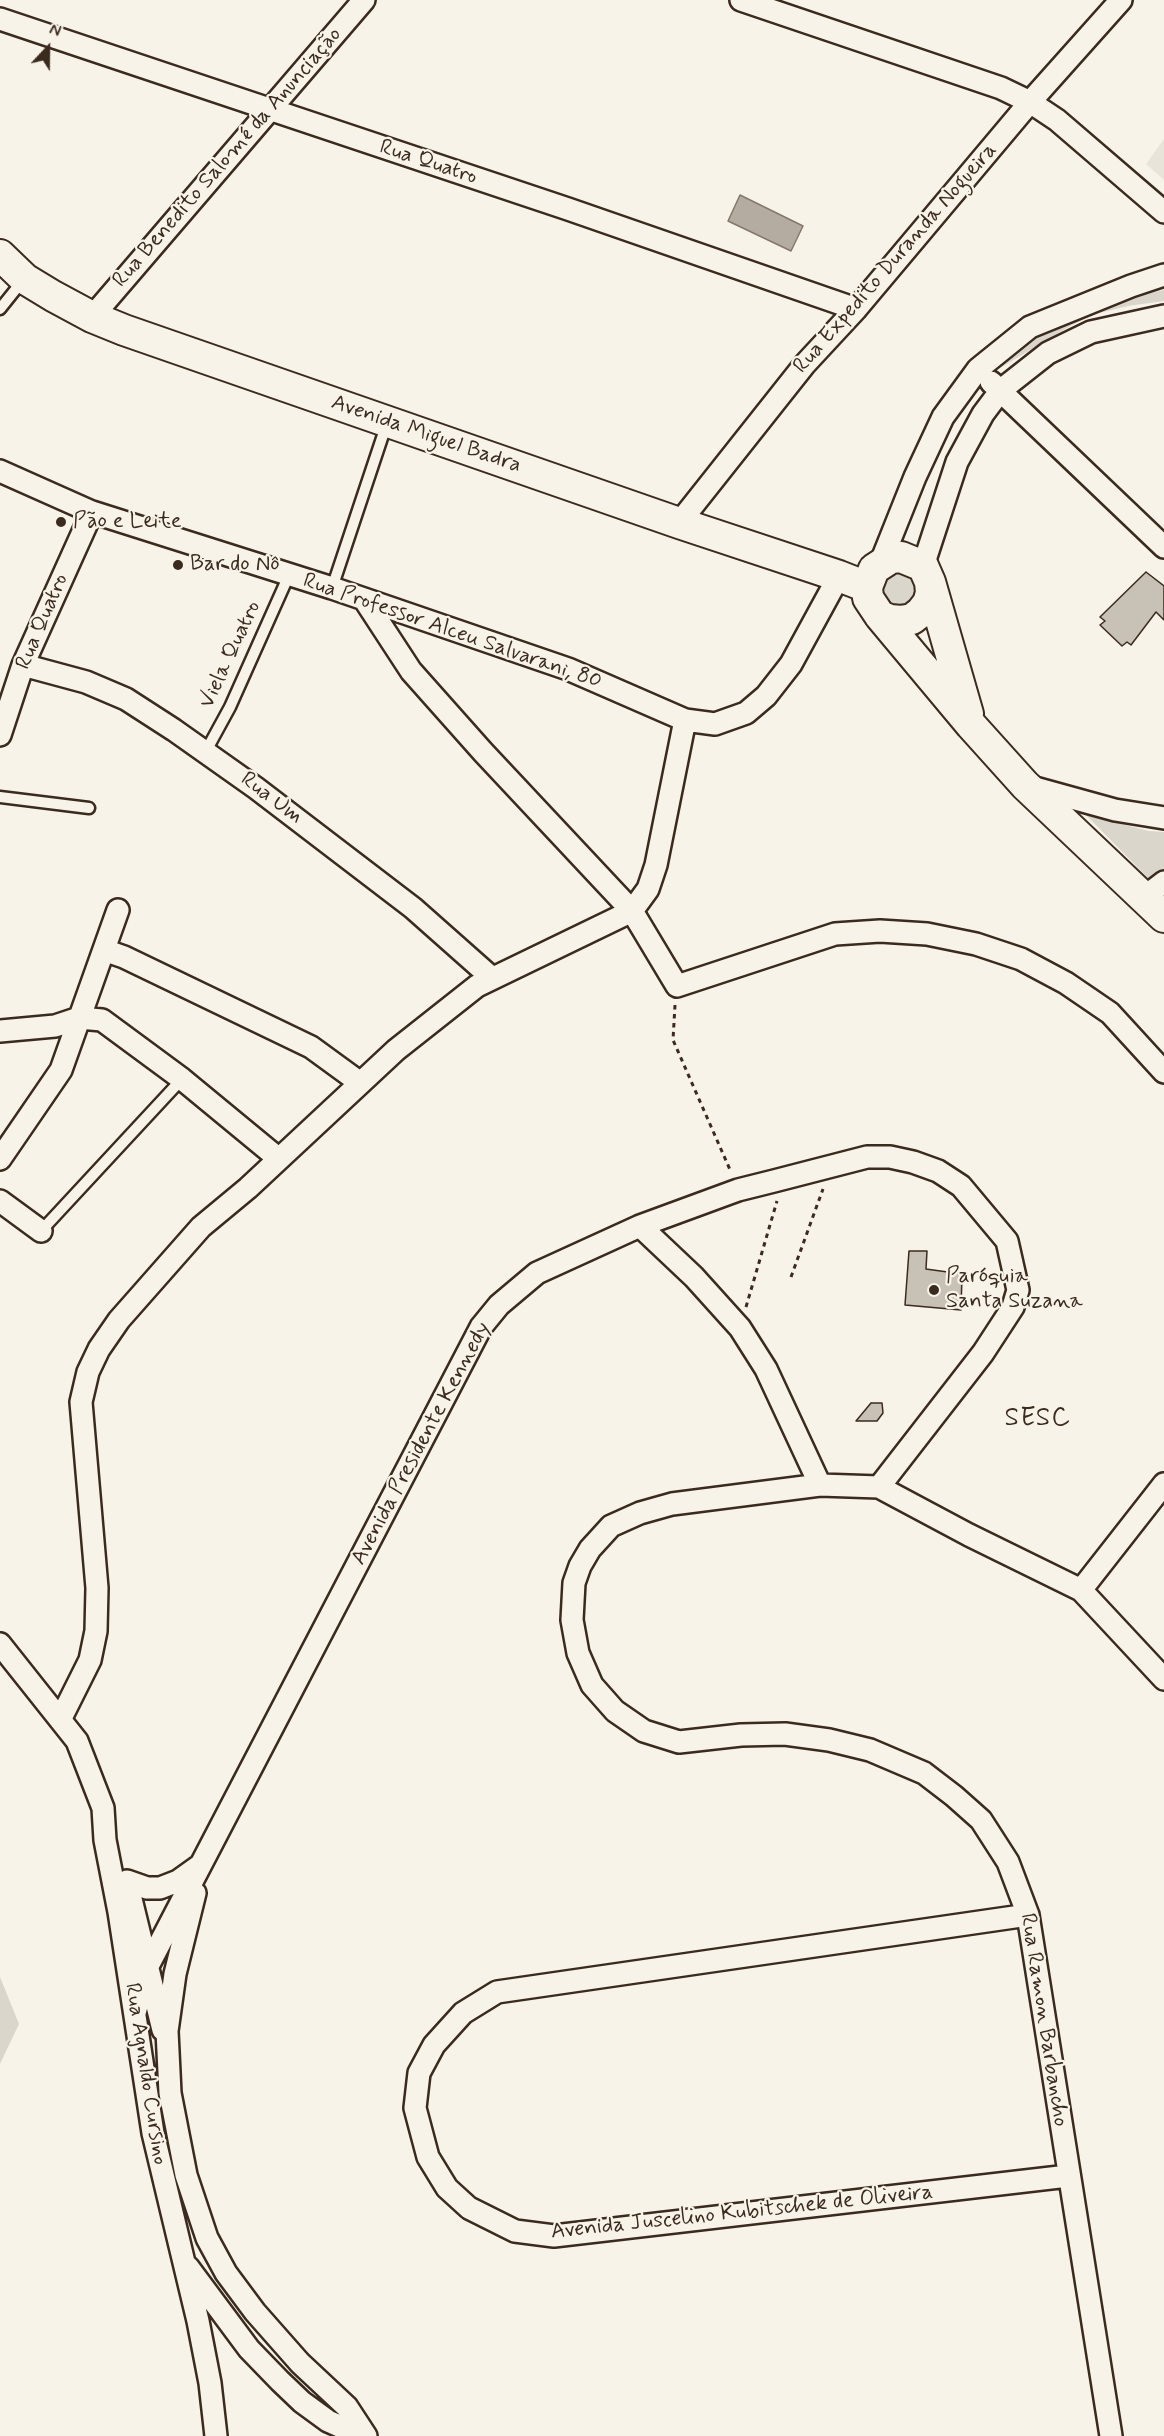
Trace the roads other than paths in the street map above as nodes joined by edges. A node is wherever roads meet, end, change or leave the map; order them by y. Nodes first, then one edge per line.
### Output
1 (364, 0) edge
2 (741, 0) edge
3 (1121, 0) edge
4 (0, 19) edge
5 (1030, 102) junction
6 (268, 110) junction
7 (1164, 212) edge
8 (0, 255) edge
9 (1164, 275) edge
10 (25, 279) junction
11 (0, 309) edge
12 (856, 309) junction
13 (1164, 316) edge
14 (92, 317) junction
15 (978, 369) junction
16 (1001, 390) junction
17 (387, 422) junction
18 (0, 471) edge
19 (92, 512) junction
20 (679, 523) junction
21 (1164, 547) edge
22 (927, 574) junction
23 (289, 575) junction
24 (874, 575) junction
25 (839, 576) junction
26 (332, 588) junction
27 (364, 599) junction
28 (880, 616) junction
29 (23, 665) junction
30 (685, 720) junction
31 (971, 725) junction
32 (0, 735) edge
33 (206, 751) junction
34 (1024, 785) junction
35 (0, 797) edge
36 (89, 808) dead end
37 (1164, 818) edge
38 (1157, 899) edge
39 (118, 910) dead end
40 (632, 911) junction
41 (104, 950) junction
42 (492, 978) junction
43 (79, 1018) junction
44 (0, 1031) edge
45 (1164, 1072) edge
46 (182, 1079) junction
47 (358, 1082) junction
48 (0, 1159) edge
49 (279, 1159) junction
50 (0, 1201) edge
51 (640, 1226) junction
52 (42, 1231) joint
53 (1164, 1484) edge
54 (820, 1485) junction
55 (879, 1486) junction
56 (1081, 1590) junction
57 (1, 1647) edge
58 (1164, 1679) edge
59 (61, 1718) junction
60 (104, 1808) junction
61 (202, 1863) junction
62 (127, 1881) junction
63 (119, 1912) junction
64 (1028, 1915) junction
65 (147, 1968) junction
66 (176, 1974) junction
67 (135, 2013) junction
68 (168, 2051) junction
69 (1068, 2176) junction
70 (203, 2223) junction
71 (176, 2235) junction
72 (181, 2257) junction
73 (216, 2436) edge
74 (364, 2436) edge
75 (1111, 2436) edge

1 - 6 street, Rua Benedito Salomé da Anunciação
2 - 5 street
3 - 5 street, Rua Expedito Duranda Nogueira
4 - 6 street, Rua Quatro
5 - 7 street
5 - 12 street, Rua Expedito Duranda Nogueira
6 - 12 street, Rua Quatro
6 - 14 street, Rua Benedito Salomé da Anunciação
8 - 10 main road, Avenida Miguel Badra
9 - 15 street
10 - 11 lane
10 - 14 main road, Avenida Miguel Badra
12 - 20 street, Rua Expedito Duranda Nogueira
13 - 16 street
14 - 17 main road, Avenida Miguel Badra
15 - 16 street
15 - 24 street
16 - 21 street
16 - 22 street
17 - 20 main road, Avenida Miguel Badra
17 - 26 lane
18 - 19 street, Rua Professor Alceu Salvarani, 80
19 - 23 street, Rua Professor Alceu Salvarani, 80
19 - 29 street, Rua Quatro
20 - 25 main road, Avenida Miguel Badra
22 - 24 main road
22 - 28 main road
22 - 31 main road
23 - 26 street, Rua Professor Alceu Salvarani, 80
23 - 33 lane, Viela Quatro
24 - 25 main road, Avenida Miguel Badra
24 - 28 main road
25 - 30 street, Rua Professor Alceu Salvarani, 80
26 - 27 street, Rua Professor Alceu Salvarani, 80
27 - 30 street, Rua Professor Alceu Salvarani, 80
27 - 40 street
28 - 31 main road
29 - 32 street, Rua Quatro
29 - 33 street, Rua Um
30 - 40 street
31 - 34 main road
33 - 42 street, Rua Um
34 - 37 street
34 - 38 main road
35 - 36 lane
39 - 41 street
40 - 42 street
40 - 45 street
41 - 43 street
41 - 47 street
42 - 47 street
43 - 44 street
43 - 46 street
43 - 48 street
46 - 49 street
46 - 52 lane
47 - 49 street
49 - 59 street
50 - 52 street
51 - 54 street
51 - 55 street, Avenida Presidente Kennedy
51 - 61 street, Avenida Presidente Kennedy
53 - 56 street
54 - 55 street
54 - 64 street, Rua Ramon Barbancho
55 - 56 street
56 - 58 street
57 - 59 street, Rua Agnaldo Cursino
59 - 60 street, Rua Agnaldo Cursino
60 - 62 street
60 - 63 street, Rua Agnaldo Cursino
61 - 62 street
61 - 65 street, Avenida Presidente Kennedy
61 - 66 street, Avenida Presidente Kennedy
62 - 65 street
63 - 65 street
63 - 67 street, Rua Agnaldo Cursino
64 - 69 street, Rua Ramon Barbancho
64 - 69 street, Avenida Juscelino Kubitschek de Oliveira
65 - 66 street
65 - 67 street, Avenida Presidente Kennedy
65 - 68 street
66 - 68 street, Avenida Presidente Kennedy
67 - 71 street, Rua Agnaldo Cursino
68 - 70 street
69 - 75 street, Rua Ramon Barbancho
70 - 71 street
70 - 74 street
71 - 72 street, Rua Agnaldo Cursino
72 - 73 street, Rua Agnaldo Cursino
72 - 74 street

